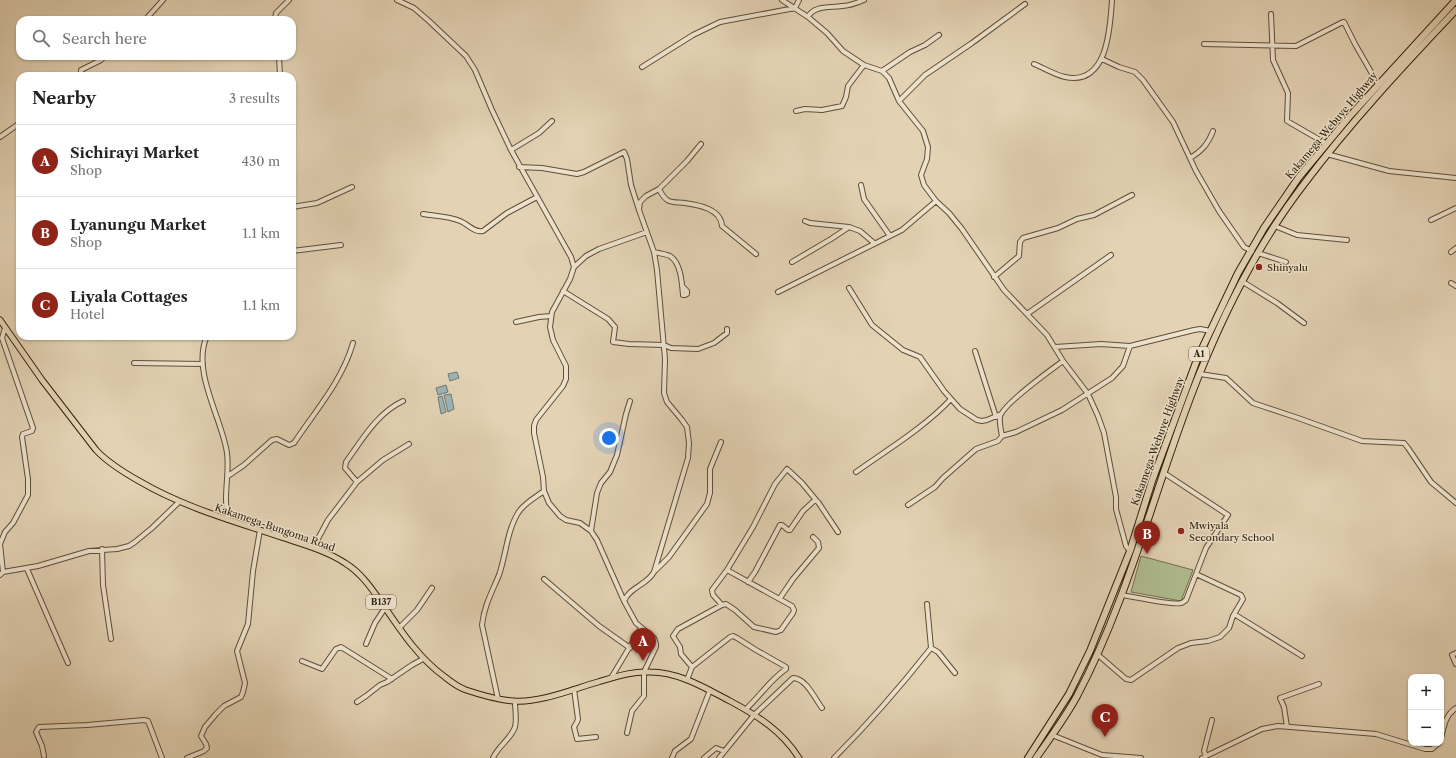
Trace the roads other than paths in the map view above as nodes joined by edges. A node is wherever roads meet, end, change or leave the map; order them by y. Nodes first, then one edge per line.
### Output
1 (163, 0) edge
2 (289, 0) edge
3 (397, 0) edge
4 (782, 0) edge
5 (800, 0) edge
6 (864, 0) edge
7 (1112, 0) edge
8 (1456, 0) edge
9 (1025, 4) dead end
10 (795, 8) junction
11 (1456, 10) edge
12 (1271, 14) dead end
13 (149, 16) edge
14 (276, 16) edge
15 (808, 17) junction
16 (939, 35) dead end
17 (1204, 44) dead end
18 (1273, 46) junction
19 (1102, 59) junction
20 (101, 60) edge
21 (279, 60) edge
22 (864, 64) junction
23 (1034, 64) dead end
24 (642, 67) dead end
25 (882, 71) junction
26 (81, 72) edge
27 (280, 72) edge
28 (1378, 84) junction
29 (899, 101) junction
30 (796, 112) dead end
31 (552, 121) dead end
32 (16, 126) edge
33 (1213, 131) dead end
34 (0, 137) edge
35 (701, 144) dead end
36 (1327, 144) junction
37 (511, 150) junction
38 (1327, 154) junction
39 (1190, 158) junction
40 (519, 167) junction
41 (1456, 178) edge
42 (861, 185) dead end
43 (352, 187) dead end
44 (659, 189) junction
45 (1132, 195) dead end
46 (537, 197) junction
47 (936, 201) junction
48 (296, 206) edge
49 (1456, 208) edge
50 (640, 210) junction
51 (423, 214) dead end
52 (1431, 220) dead end
53 (805, 221) dead end
54 (1275, 226) junction
55 (849, 227) junction
56 (647, 232) junction
57 (890, 236) junction
58 (1347, 240) dead end
59 (874, 243) junction
60 (341, 245) dead end
61 (1456, 248) edge
62 (296, 251) edge
63 (1252, 251) junction
64 (654, 252) junction
65 (1451, 252) dead end
66 (1258, 253) junction
67 (756, 254) dead end
68 (1111, 254) dead end
69 (792, 262) dead end
70 (1286, 262) dead end
71 (574, 267) junction
72 (994, 277) junction
73 (1243, 282) junction
74 (1451, 283) dead end
75 (682, 286) dead end
76 (1456, 286) edge
77 (849, 288) dead end
78 (563, 291) junction
79 (778, 292) dead end
80 (1027, 314) junction
81 (551, 316) junction
82 (0, 320) edge
83 (516, 322) dead end
84 (1304, 323) dead end
85 (5, 328) junction
86 (727, 329) dead end
87 (1211, 331) junction
88 (206, 340) edge
89 (353, 343) dead end
90 (664, 345) junction
91 (1130, 346) junction
92 (1055, 347) junction
93 (975, 351) dead end
94 (1063, 361) junction
95 (134, 363) dead end
96 (203, 364) junction
97 (1200, 374) junction
98 (1088, 394) junction
99 (951, 400) junction
100 (403, 401) dead end
101 (630, 401) dead end
102 (1001, 414) junction
103 (996, 417) junction
104 (1002, 436) junction
105 (721, 442) dead end
106 (409, 444) dead end
107 (856, 472) dead end
108 (1164, 473) junction
109 (228, 476) junction
110 (357, 482) junction
111 (544, 491) junction
112 (816, 500) junction
113 (179, 502) junction
114 (1456, 503) edge
115 (908, 505) dead end
116 (228, 520) junction
117 (260, 530) junction
118 (591, 531) junction
119 (838, 532) dead end
120 (813, 537) dead end
121 (0, 544) edge
122 (313, 548) junction
123 (102, 549) junction
124 (1130, 551) junction
125 (27, 569) junction
126 (727, 570) junction
127 (654, 572) junction
128 (2, 574) edge
129 (1196, 574) junction
130 (544, 579) dead end
131 (748, 582) junction
132 (432, 588) dead end
133 (1121, 594) junction
134 (780, 598) junction
135 (624, 601) junction
136 (927, 604) dead end
137 (722, 605) junction
138 (385, 608) junction
139 (1234, 614) junction
140 (399, 628) junction
141 (641, 628) junction
142 (111, 639) dead end
143 (366, 644) dead end
144 (630, 648) junction
145 (931, 648) junction
146 (1097, 654) junction
147 (1456, 654) edge
148 (1302, 656) dead end
149 (423, 659) junction
150 (302, 661) dead end
151 (68, 663) dead end
152 (1456, 664) edge
153 (692, 667) junction
154 (644, 672) junction
155 (956, 673) dead end
156 (611, 678) junction
157 (392, 679) junction
158 (688, 680) junction
159 (1318, 684) dead end
160 (574, 689) junction
161 (710, 690) junction
162 (498, 699) junction
163 (357, 702) dead end
164 (515, 702) junction
165 (822, 708) dead end
166 (1456, 708) edge
167 (746, 709) junction
168 (754, 715) junction
169 (1212, 720) dead end
170 (1287, 727) junction
171 (1444, 728) edge
172 (627, 733) dead end
173 (1052, 735) junction
174 (596, 737) dead end
175 (1408, 744) edge
176 (1415, 746) edge
177 (1436, 746) edge
178 (724, 751) junction
179 (44, 756) dead end
180 (1204, 757) edge
181 (162, 758) edge
182 (187, 758) edge
183 (493, 758) edge
184 (672, 758) edge
185 (704, 758) edge
186 (719, 758) edge
187 (799, 758) edge
188 (834, 758) edge
189 (1028, 758) edge
190 (1036, 758) edge
191 (1141, 758) edge

1 - 13 street
2 - 14 street
3 - 37 street
4 - 10 street
5 - 10 street
6 - 15 street
7 - 19 street
8 - 28 highway, Kakamega-Webuye Highway / A1
9 - 29 street
10 - 15 street
10 - 24 street
11 - 38 highway, Kakamega-Webuye Highway / A1
12 - 18 street
15 - 22 street
16 - 25 street
17 - 18 street
18 - 28 street
18 - 36 street
19 - 23 street
19 - 39 street
20 - 26 street
21 - 27 street
22 - 25 street
22 - 30 street
25 - 29 street
28 - 36 highway, Kakamega-Webuye Highway / A1
29 - 47 street
31 - 37 street
32 - 34 street
33 - 39 street
35 - 44 street
36 - 63 highway, Kakamega-Webuye Highway / A1
37 - 40 street
38 - 41 street
38 - 54 highway, Kakamega-Webuye Highway / A1
39 - 63 street
40 - 46 street
40 - 50 street
42 - 57 street
43 - 48 street
44 - 50 street
44 - 67 street
45 - 72 street
46 - 51 street
46 - 71 street
47 - 57 street
47 - 72 street
49 - 52 street
50 - 56 street
53 - 55 street
54 - 58 street
54 - 66 highway, Kakamega-Webuye Highway / A1
55 - 59 street
55 - 69 street
56 - 64 street
56 - 71 street
57 - 59 street
59 - 79 street
60 - 62 street
61 - 65 street
63 - 66 highway
63 - 87 highway, Kakamega-Webuye Highway / A1
64 - 75 street
64 - 90 street
66 - 70 street
66 - 73 highway, Kakamega-Webuye Highway / A1
68 - 80 street
71 - 78 street
72 - 80 street
73 - 84 street
73 - 97 highway, Kakamega-Webuye Highway / A1
74 - 76 street
77 - 99 street
78 - 81 street
78 - 90 street
80 - 92 street
81 - 83 street
81 - 111 street
82 - 85 main road, Kakamega-Bungoma Road / B137
85 - 113 main road, Kakamega-Bungoma Road / B137
85 - 121 street
86 - 90 street
87 - 91 street
87 - 124 highway, Kakamega-Webuye Highway / A1
88 - 96 street
89 - 109 street
90 - 127 street
91 - 92 street
91 - 98 street
92 - 94 street
93 - 103 street
94 - 98 street
94 - 102 street
95 - 96 street
96 - 109 street
97 - 108 highway, Kakamega-Webuye Highway / A1
97 - 114 street
98 - 104 street
98 - 124 street
99 - 103 street
99 - 107 street
100 - 110 street
101 - 118 street
102 - 103 street
102 - 104 street
104 - 115 street
105 - 127 street
106 - 110 street
108 - 129 street
108 - 133 highway, Kakamega-Webuye Highway / A1
109 - 116 street
110 - 122 street
111 - 118 street
111 - 162 street
112 - 119 street
112 - 126 street
112 - 131 street
113 - 116 main road, Kakamega-Bungoma Road / B137
113 - 123 street
116 - 117 main road, Kakamega-Bungoma Road / B137
117 - 122 main road, Kakamega-Bungoma Road / B137
117 - 182 street
118 - 135 street
120 - 134 street
121 - 128 street
122 - 138 main road, Kakamega-Bungoma Road / B137
123 - 125 street
123 - 142 street
124 - 189 highway, Kakamega-Webuye Highway / A1
125 - 128 street
125 - 151 street
126 - 131 street
126 - 137 street
127 - 135 street
129 - 133 street
129 - 139 street
130 - 144 street
131 - 134 street
132 - 140 street
133 - 146 highway, Kakamega-Webuye Highway / A1
134 - 137 street
135 - 141 street
136 - 145 street
137 - 153 street
138 - 140 main road, Kakamega-Bungoma Road / B137
138 - 143 street
139 - 146 street
139 - 148 street
140 - 149 main road, Kakamega-Bungoma Road / B137
141 - 144 street
141 - 154 street
144 - 156 street
145 - 155 street
145 - 188 street
146 - 173 highway, Kakamega-Webuye Highway / A1
147 - 152 street
149 - 157 street
149 - 162 main road, Kakamega-Bungoma Road / B137
150 - 157 street
153 - 158 street
153 - 167 street
154 - 156 main road, Kakamega-Bungoma Road / B137
154 - 158 main road, Kakamega-Bungoma Road / B137
154 - 172 street
156 - 160 main road, Kakamega-Bungoma Road / B137
157 - 163 street
158 - 161 main road, Kakamega-Bungoma Road / B137
159 - 170 street
160 - 164 main road, Kakamega-Bungoma Road / B137
160 - 174 street
161 - 167 main road, Kakamega-Bungoma Road / B137
161 - 184 street
162 - 164 main road, Kakamega-Bungoma Road / B137
164 - 183 street
165 - 168 street
166 - 171 street
167 - 168 main road, Kakamega-Bungoma Road / B137
168 - 178 street
168 - 187 main road, Kakamega-Bungoma Road / B137
169 - 180 street
170 - 175 street
170 - 180 street
173 - 190 highway, Kakamega-Webuye Highway / A1
173 - 191 street
176 - 177 street
178 - 185 street
178 - 186 street
179 - 181 street

